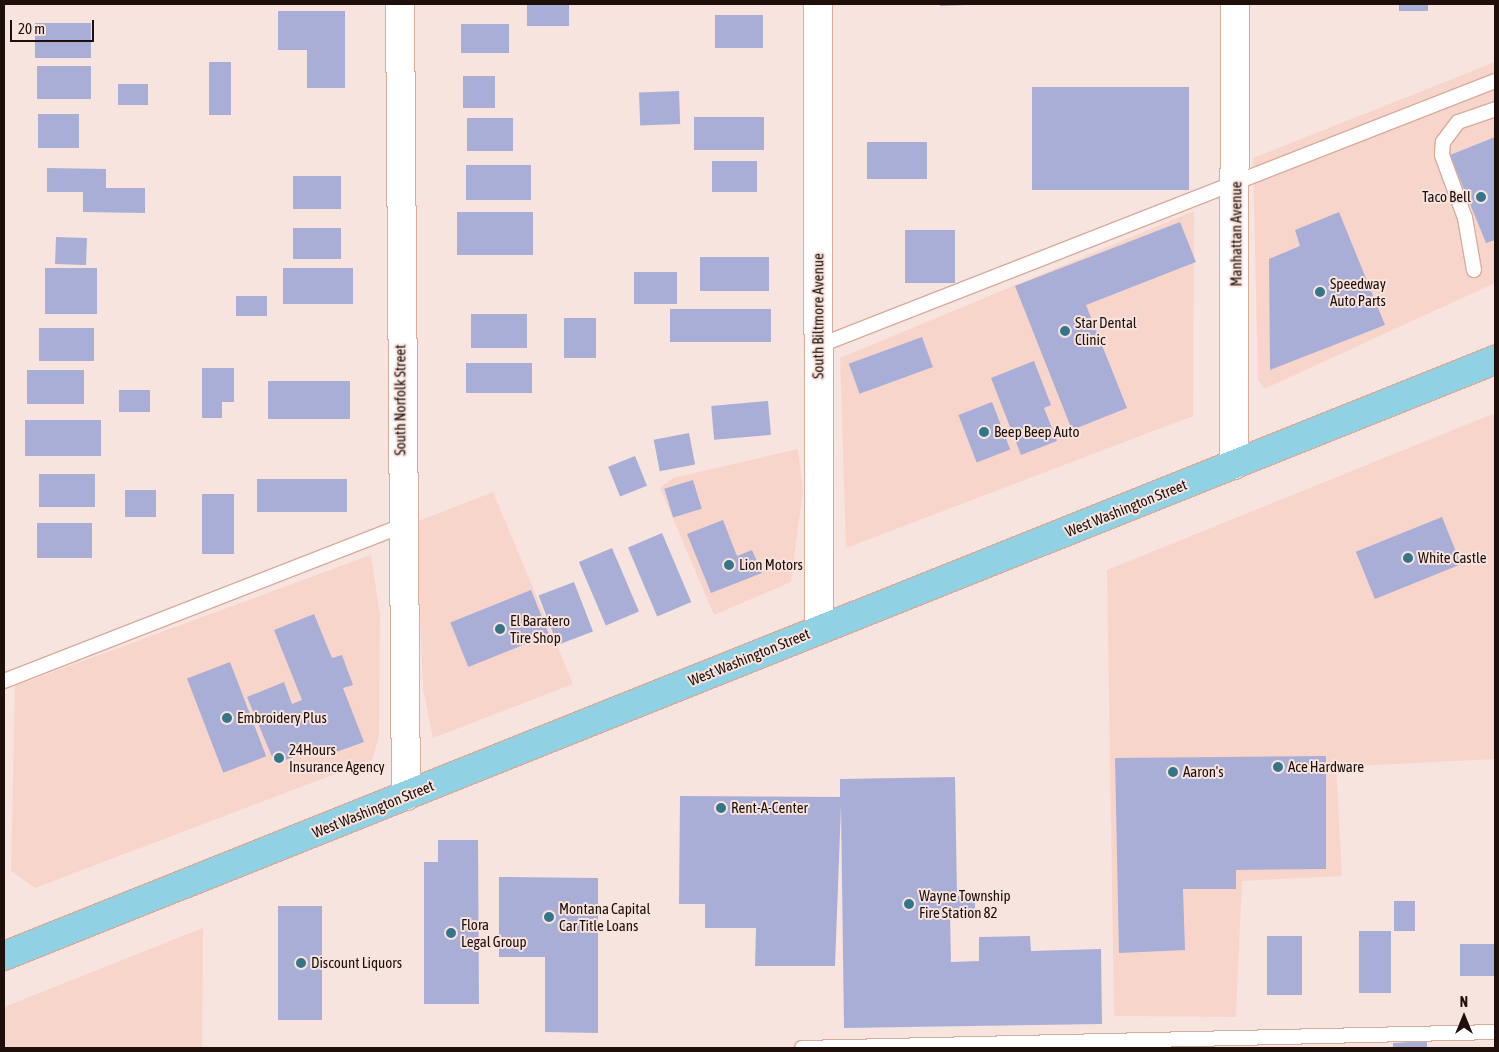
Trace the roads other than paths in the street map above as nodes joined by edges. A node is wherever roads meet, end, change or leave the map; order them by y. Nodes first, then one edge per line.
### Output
1 (400, 4) edge
2 (818, 4) edge
3 (1235, 4) edge
4 (1495, 81) edge
5 (1495, 109) edge
6 (1236, 180) junction
7 (1474, 270) dead end
8 (818, 346) junction
9 (1495, 360) edge
10 (1234, 465) junction
11 (401, 526) junction
12 (819, 628) junction
13 (4, 681) edge
14 (406, 796) junction
15 (4, 956) edge
16 (1495, 1032) edge
17 (802, 1048) edge

1 - 11 street, South Norfolk Street
2 - 8 street, South Biltmore Avenue
3 - 6 street, Manhattan Avenue
4 - 6 lane
5 - 7 lane
6 - 8 lane
6 - 10 street, Manhattan Avenue
8 - 12 street, South Biltmore Avenue
9 - 10 main road, West Washington Street
10 - 12 main road, West Washington Street
11 - 13 lane
11 - 14 street, South Norfolk Street
12 - 14 main road, West Washington Street
14 - 15 main road, West Washington Street
16 - 17 lane

